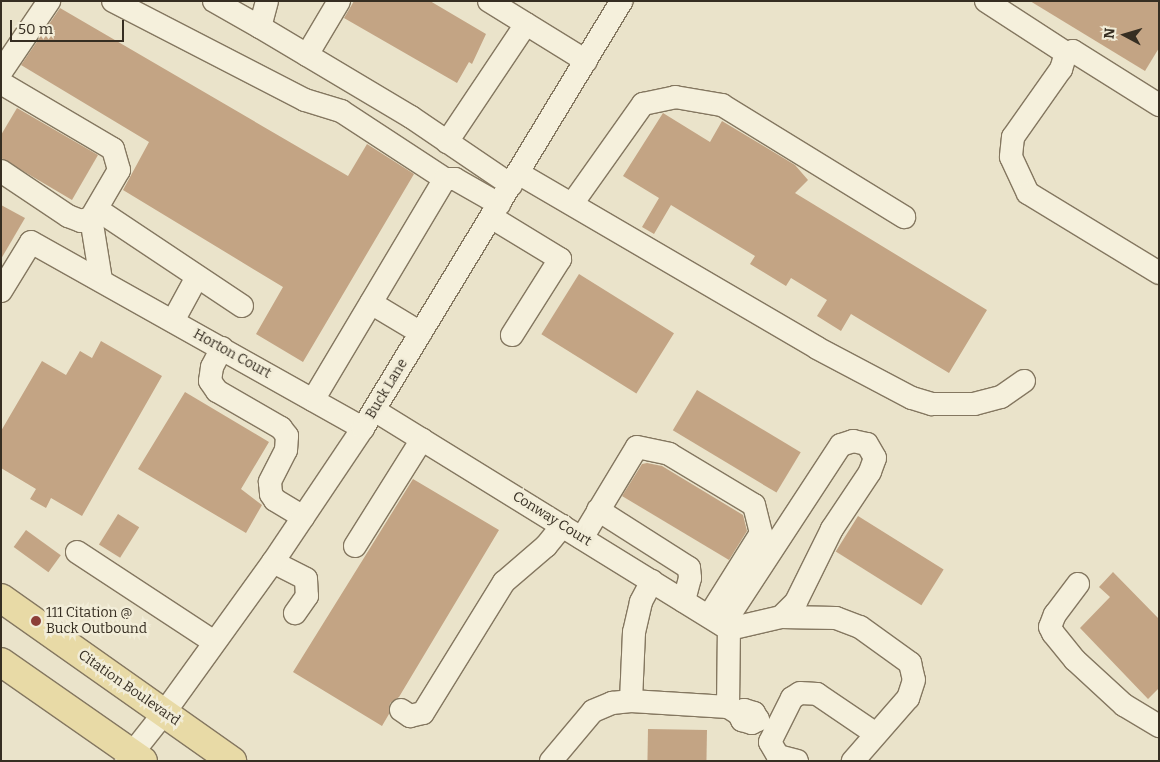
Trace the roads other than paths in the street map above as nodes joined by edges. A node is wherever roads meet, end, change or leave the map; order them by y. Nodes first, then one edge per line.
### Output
1 (49, 1) edge
2 (113, 1) edge
3 (214, 1) edge
4 (267, 1) edge
5 (339, 1) edge
6 (489, 1) edge
7 (622, 1) edge
8 (986, 1) edge
9 (526, 24) junction
10 (260, 27) junction
11 (1066, 53) junction
12 (307, 55) junction
13 (586, 61) junction
14 (1, 72) edge
15 (1, 83) edge
16 (1159, 105) edge
17 (447, 142) junction
18 (1, 171) edge
19 (445, 178) junction
20 (505, 195) junction
21 (572, 204) junction
22 (94, 214) junction
23 (904, 216) dead end
24 (1159, 273) edge
25 (197, 276) junction
26 (101, 280) junction
27 (1, 291) edge
28 (371, 303) junction
29 (242, 306) dead end
30 (173, 321) junction
31 (420, 334) junction
32 (512, 335) dead end
33 (222, 348) junction
34 (1024, 381) dead end
35 (313, 400) junction
36 (369, 419) junction
37 (422, 440) junction
38 (598, 510) junction
39 (303, 517) junction
40 (562, 526) junction
41 (582, 538) junction
42 (355, 546) dead end
43 (77, 552) dead end
44 (273, 562) junction
45 (652, 581) junction
46 (1078, 584) dead end
47 (1, 598) edge
48 (684, 601) junction
49 (296, 613) dead end
50 (781, 617) junction
51 (720, 623) junction
52 (214, 642) junction
53 (1, 662) edge
54 (631, 701) junction
55 (401, 710) dead end
56 (164, 713) junction
57 (751, 717) junction
58 (1159, 726) edge
59 (876, 734) junction
60 (133, 758) edge
61 (232, 761) edge
62 (552, 761) edge
63 (798, 761) edge
64 (853, 761) edge

1 - 14 street
2 - 19 street
3 - 10 street
4 - 10 street
5 - 12 street
6 - 9 street
7 - 13 street, Buck Lane
8 - 11 street
9 - 13 street
9 - 17 street
10 - 12 street
11 - 16 street
11 - 24 street
12 - 17 street
13 - 20 street, Buck Lane
15 - 22 street
17 - 20 street
18 - 22 street
19 - 20 street
19 - 28 street
20 - 21 street
20 - 31 street, Buck Lane
20 - 32 street
21 - 23 street
21 - 34 street
22 - 25 street
22 - 26 street
25 - 29 street
25 - 30 street
26 - 27 street, Horton Court
26 - 30 street, Horton Court
28 - 31 street
28 - 35 street
30 - 33 street, Horton Court
31 - 36 street, Buck Lane
33 - 35 street, Horton Court
33 - 39 street
35 - 36 street, Horton Court
36 - 37 street, Conway Court
36 - 39 street, Buck Lane
37 - 40 street, Conway Court
37 - 42 street
38 - 41 street
38 - 48 street
38 - 51 street
39 - 44 street, Buck Lane
40 - 41 street, Conway Court
40 - 55 street
41 - 45 street, Conway Court
43 - 52 street
44 - 49 street
44 - 52 street, Buck Lane
45 - 48 street, Conway Court
45 - 54 street
46 - 58 street
47 - 56 main road, Citation Boulevard
48 - 51 street, Conway Court
50 - 51 street
50 - 51 street
50 - 59 street
51 - 57 street
52 - 56 street, Buck Lane
53 - 60 main road
54 - 57 street
54 - 62 street
56 - 60 street, Buck Lane
56 - 61 main road, Citation Boulevard
57 - 59 street
57 - 63 street
59 - 64 street

